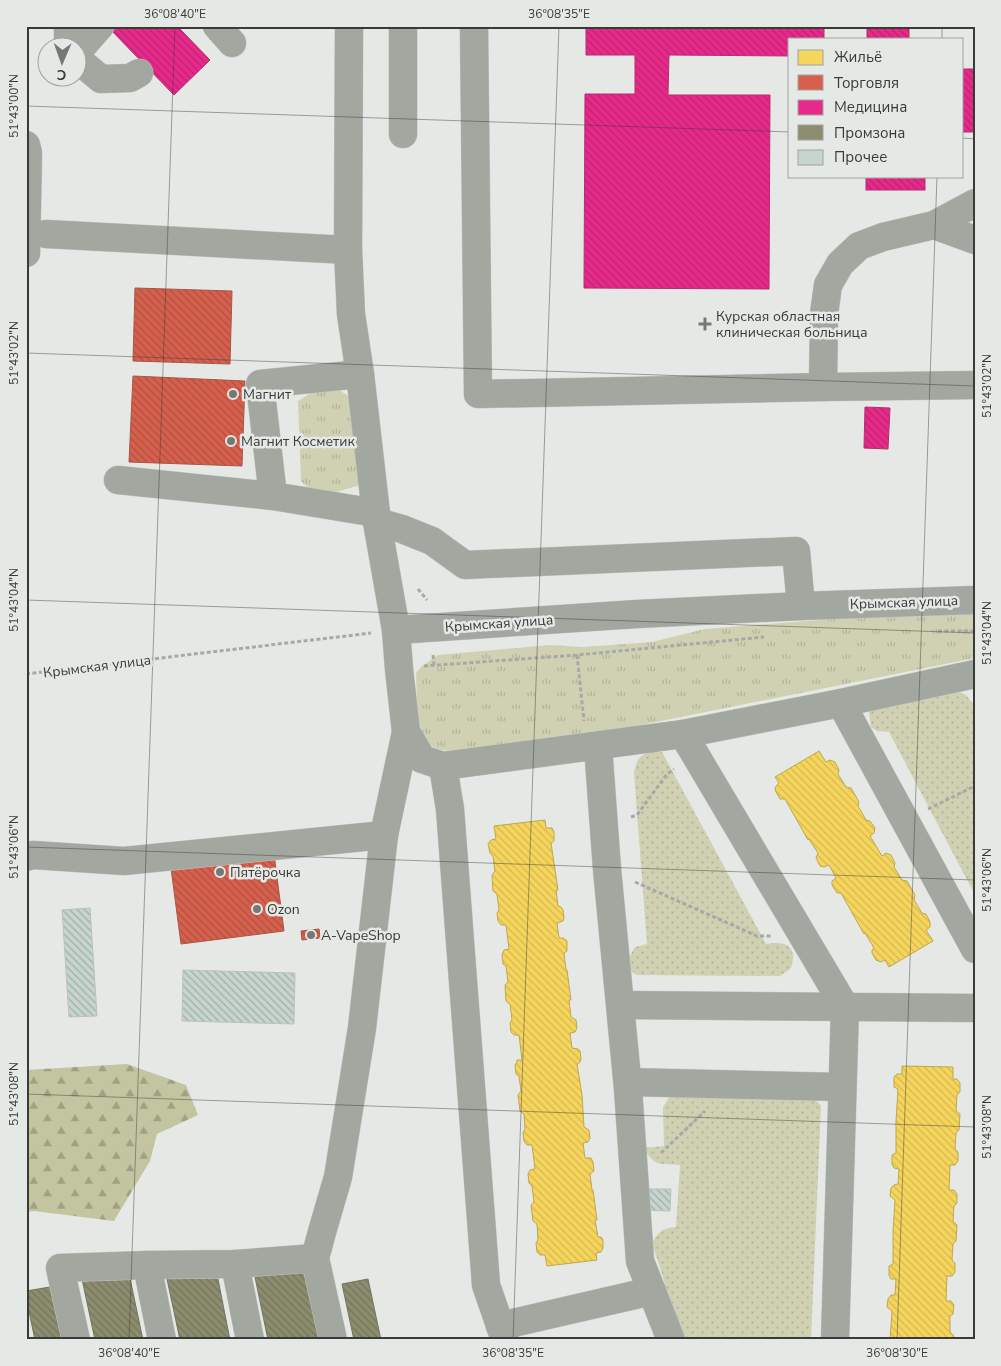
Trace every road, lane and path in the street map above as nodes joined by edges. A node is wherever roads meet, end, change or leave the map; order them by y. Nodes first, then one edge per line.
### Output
1 (100, 26) edge
2 (349, 26) edge
3 (403, 26) edge
4 (474, 26) edge
5 (88, 40) edge
6 (88, 68) edge
7 (139, 73) dead end
8 (403, 134) dead end
9 (26, 145) edge
10 (975, 203) edge
11 (934, 225) junction
12 (46, 234) dead end
13 (975, 240) edge
14 (348, 250) junction
15 (26, 253) edge
16 (360, 374) junction
17 (975, 385) edge
18 (823, 386) junction
19 (118, 480) dead end
20 (273, 496) junction
21 (377, 517) junction
22 (975, 600) edge
23 (801, 606) junction
24 (396, 630) junction
25 (936, 631) dead end
26 (975, 631) edge
27 (770, 637) dead end
28 (577, 654) junction
29 (399, 669) junction
30 (26, 674) edge
31 (973, 678) edge
32 (841, 703) junction
33 (406, 732) junction
34 (688, 744) junction
35 (598, 746) junction
36 (443, 766) junction
37 (975, 786) edge
38 (905, 821) junction
39 (604, 823) junction
40 (384, 835) junction
41 (26, 856) edge
42 (607, 869) junction
43 (809, 949) junction
44 (975, 949) edge
45 (621, 1005) junction
46 (845, 1007) junction
47 (975, 1008) edge
48 (628, 1082) junction
49 (732, 1084) junction
50 (842, 1087) junction
51 (635, 1178) junction
52 (315, 1258) junction
53 (235, 1264) junction
54 (147, 1265) junction
55 (652, 1291) junction
56 (502, 1333) edge
57 (76, 1340) edge
58 (162, 1340) edge
59 (250, 1340) edge
60 (333, 1340) edge
61 (671, 1340) edge
62 (835, 1340) edge

1 - 5 street
2 - 14 street
3 - 8 street
4 - 18 street
6 - 7 street
9 - 15 street
10 - 11 street
11 - 13 street
11 - 18 street
12 - 14 street
14 - 16 street
16 - 20 street
16 - 21 street
17 - 18 street
19 - 20 street
20 - 21 street
21 - 23 street
21 - 24 street
22 - 23 street, Крымская улица
23 - 24 street, Крымская улица
24 - 29 street
24 - 30 path, Крымская улица
25 - 26 path
27 - 28 path
28 - 29 path
28 - 35 path
29 - 33 street
31 - 32 street
32 - 34 street
32 - 38 street
33 - 36 street
33 - 40 street
34 - 35 street
34 - 39 path
34 - 43 street
35 - 36 street
35 - 39 street
36 - 56 street
37 - 38 path
38 - 44 street
39 - 42 street
40 - 41 street
40 - 52 street
42 - 43 path
42 - 45 street
43 - 46 street
45 - 46 street
45 - 48 street
46 - 47 street
46 - 50 street
48 - 49 street
48 - 51 street
49 - 50 street
49 - 51 path
50 - 62 street
51 - 55 street
52 - 53 street
52 - 60 street
53 - 54 street
53 - 59 street
54 - 57 street
54 - 58 street
55 - 56 street
55 - 61 street

